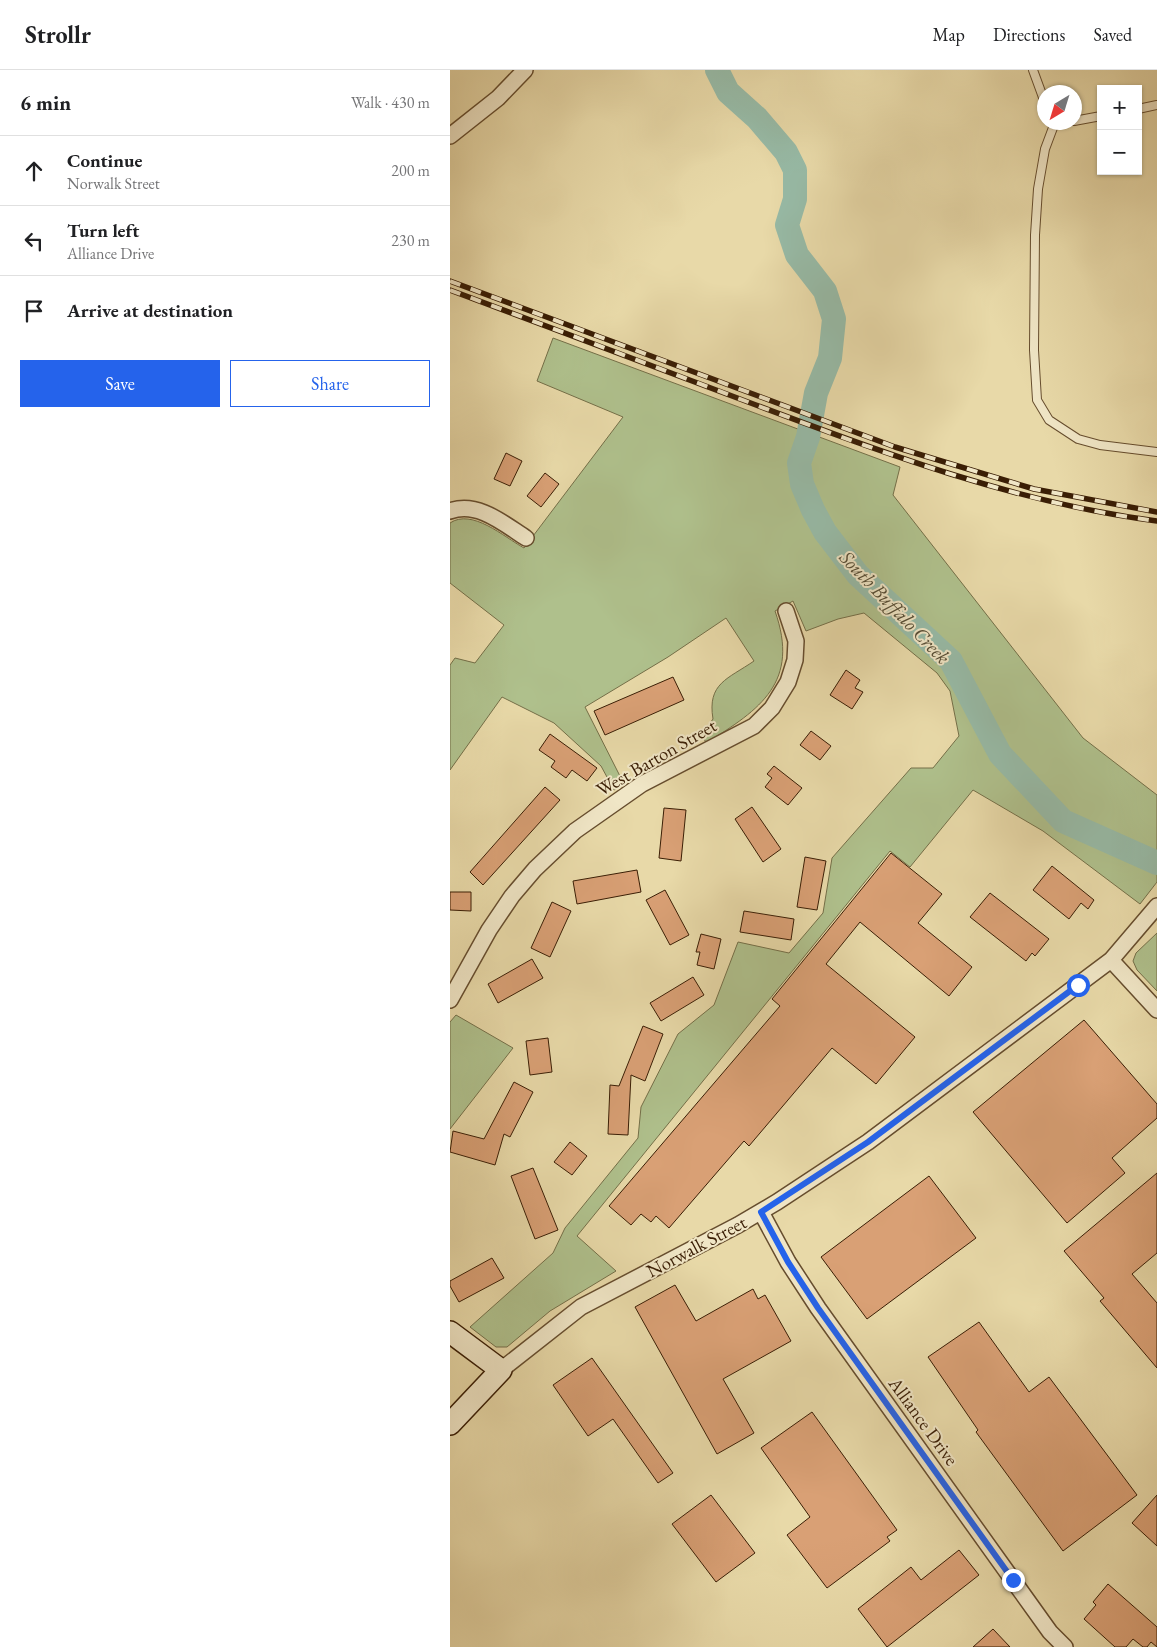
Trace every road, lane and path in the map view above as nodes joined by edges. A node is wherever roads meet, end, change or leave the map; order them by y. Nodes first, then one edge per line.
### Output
1 (525, 70) edge
2 (1033, 70) edge
3 (1038, 85) edge
4 (1157, 105) edge
5 (1142, 108) edge
6 (1097, 117) edge
7 (1082, 120) edge
8 (452, 130) edge
9 (1052, 130) edge
10 (1157, 452) edge
11 (450, 511) edge
12 (526, 538) dead end
13 (786, 610) dead end
14 (1157, 906) edge
15 (1111, 960) junction
16 (450, 1000) edge
17 (1157, 1010) edge
18 (761, 1212) junction
19 (450, 1332) edge
20 (501, 1370) junction
21 (450, 1424) edge
22 (1065, 1647) edge

1 - 8 street
2 - 3 lane
4 - 5 lane
6 - 7 lane
9 - 10 lane
11 - 12 street
13 - 16 street, West Barton Street
14 - 15 street, Norwalk Street
15 - 17 street
15 - 18 street, Norwalk Street
18 - 20 street, Norwalk Street
18 - 22 street, Alliance Drive
19 - 20 street
20 - 21 street, Norwalk Street

